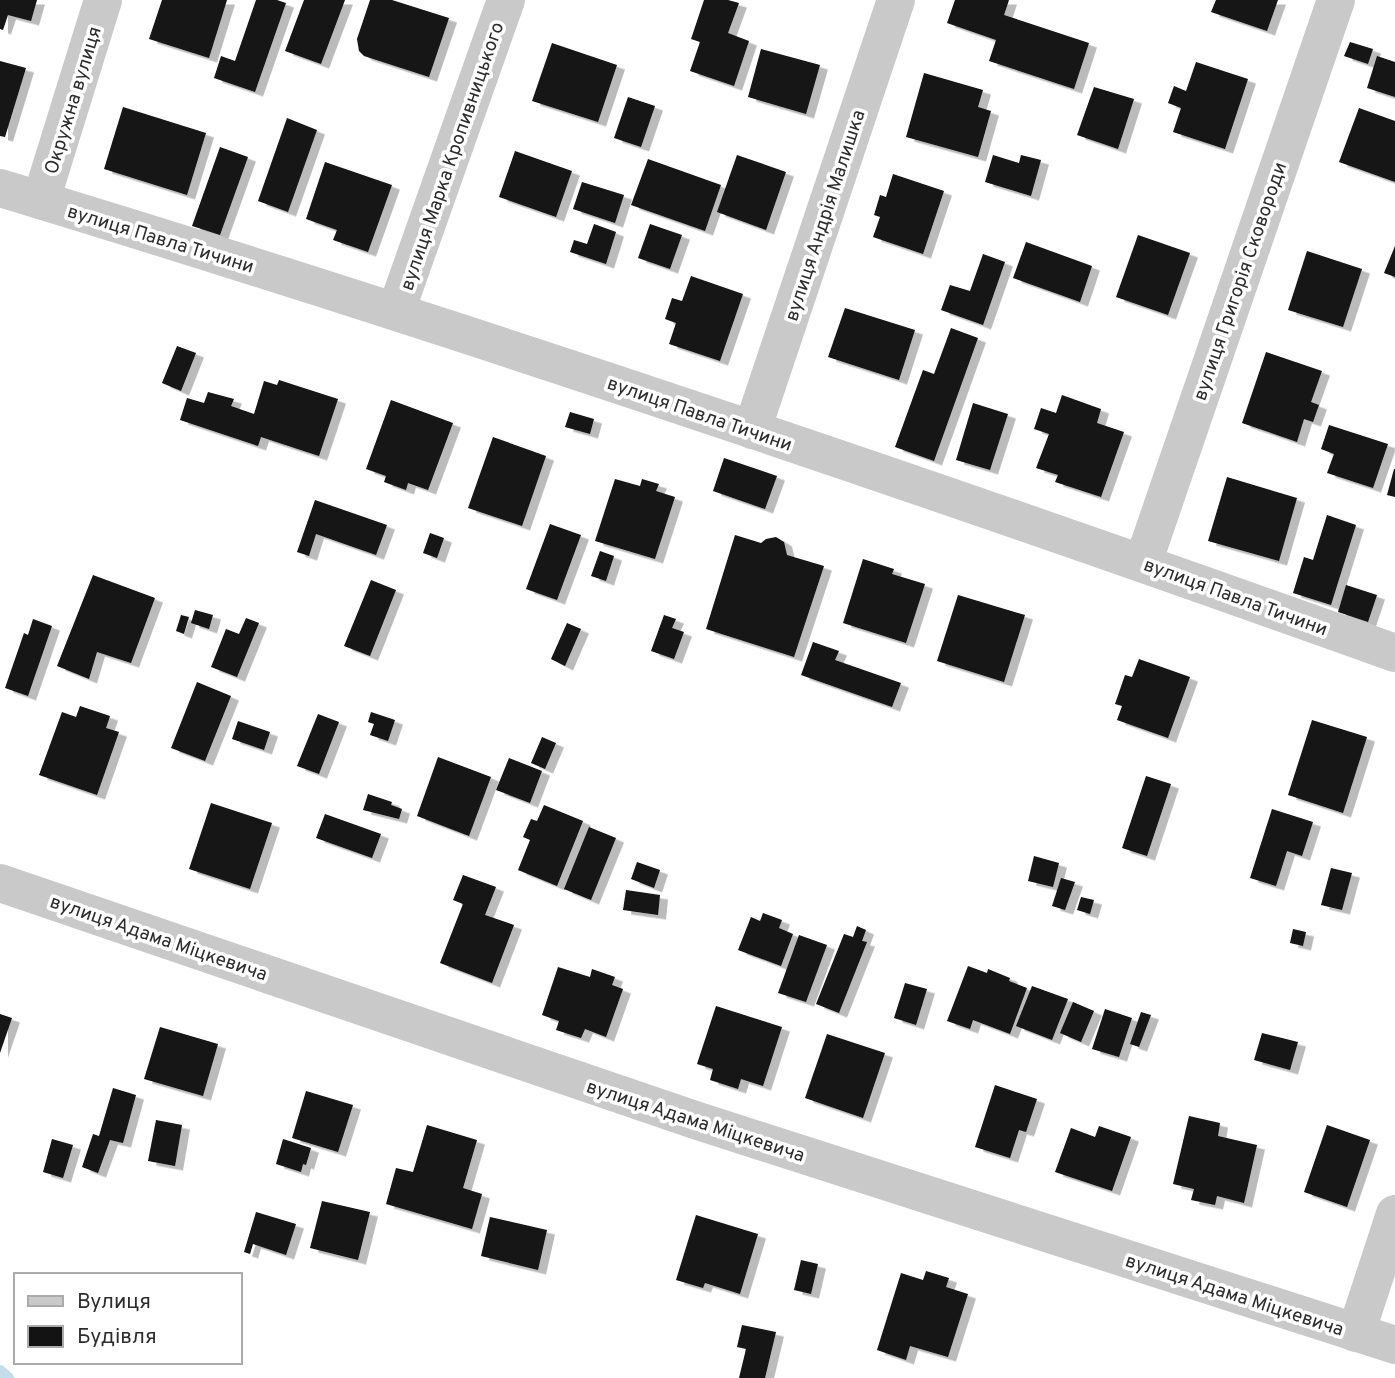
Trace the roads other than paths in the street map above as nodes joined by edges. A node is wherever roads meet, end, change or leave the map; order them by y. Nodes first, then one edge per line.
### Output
1 (103, 0) edge
2 (506, 0) edge
3 (896, 0) edge
4 (1336, 0) edge
5 (0, 188) edge
6 (41, 200) junction
7 (396, 311) junction
8 (752, 430) junction
9 (1143, 563) junction
10 (1395, 653) edge
11 (0, 883) edge
12 (1395, 1214) edge
13 (1356, 1333) junction
14 (1395, 1345) edge

1 - 6 street, Окружна вулиця
2 - 7 street, вулиця Марка Кропивницького
3 - 8 street, вулиця Андрія Малишка
4 - 9 street, вулиця Григорія Сковороди
5 - 6 street, вулиця Павла Тичини
6 - 7 street, вулиця Павла Тичини
7 - 8 street, вулиця Павла Тичини
8 - 9 street, вулиця Павла Тичини
9 - 10 street, вулиця Павла Тичини
11 - 13 street, вулиця Адама Міцкевича
12 - 13 street
13 - 14 street, вулиця Адама Міцкевича

